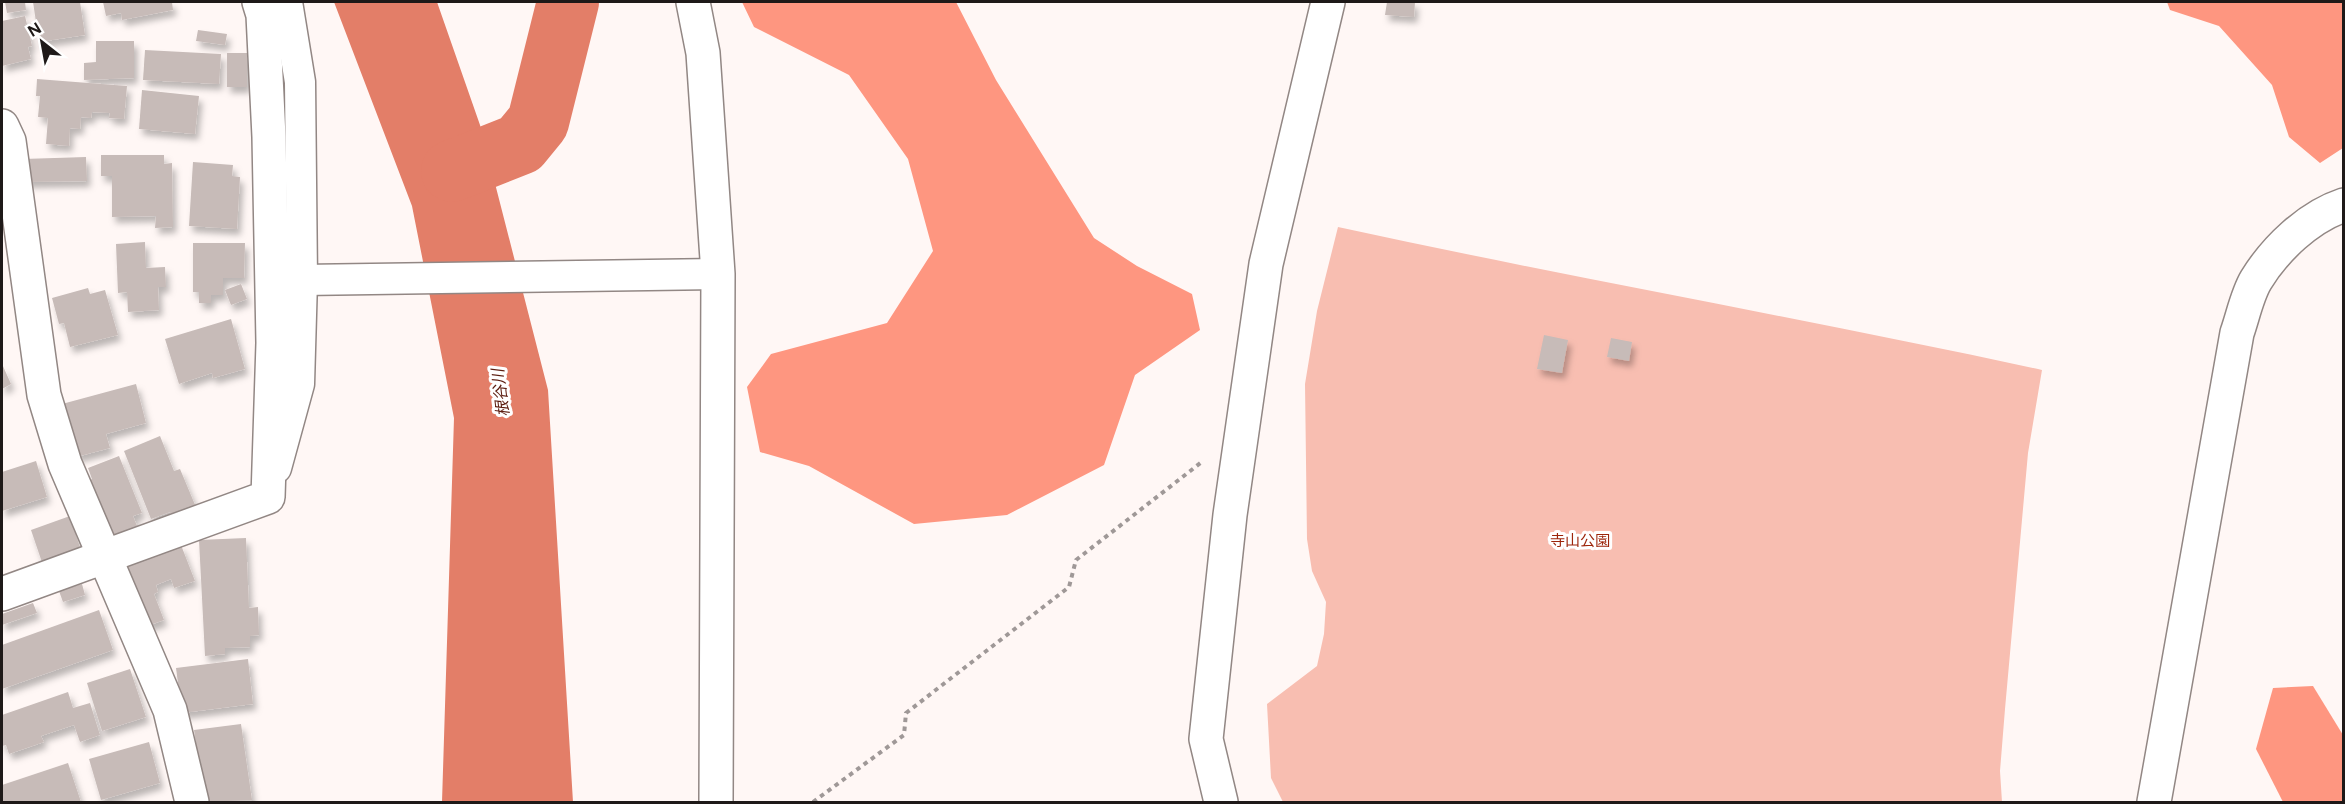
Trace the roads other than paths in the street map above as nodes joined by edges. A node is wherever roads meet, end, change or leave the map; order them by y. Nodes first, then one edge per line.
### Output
1 (259, 2) edge
2 (287, 2) edge
3 (693, 2) edge
4 (1328, 2) edge
5 (2, 126) edge
6 (2343, 205) edge
7 (709, 275) junction
8 (316, 280) junction
9 (268, 497) junction
10 (104, 556) junction
11 (2, 594) edge
12 (192, 802) edge
13 (716, 802) edge
14 (1221, 802) edge
15 (2154, 802) edge

1 - 9 street
2 - 8 street
3 - 7 street
4 - 14 street
5 - 10 street
6 - 15 street
7 - 8 street
7 - 13 street
8 - 9 street
9 - 10 street
10 - 11 street
10 - 12 street

